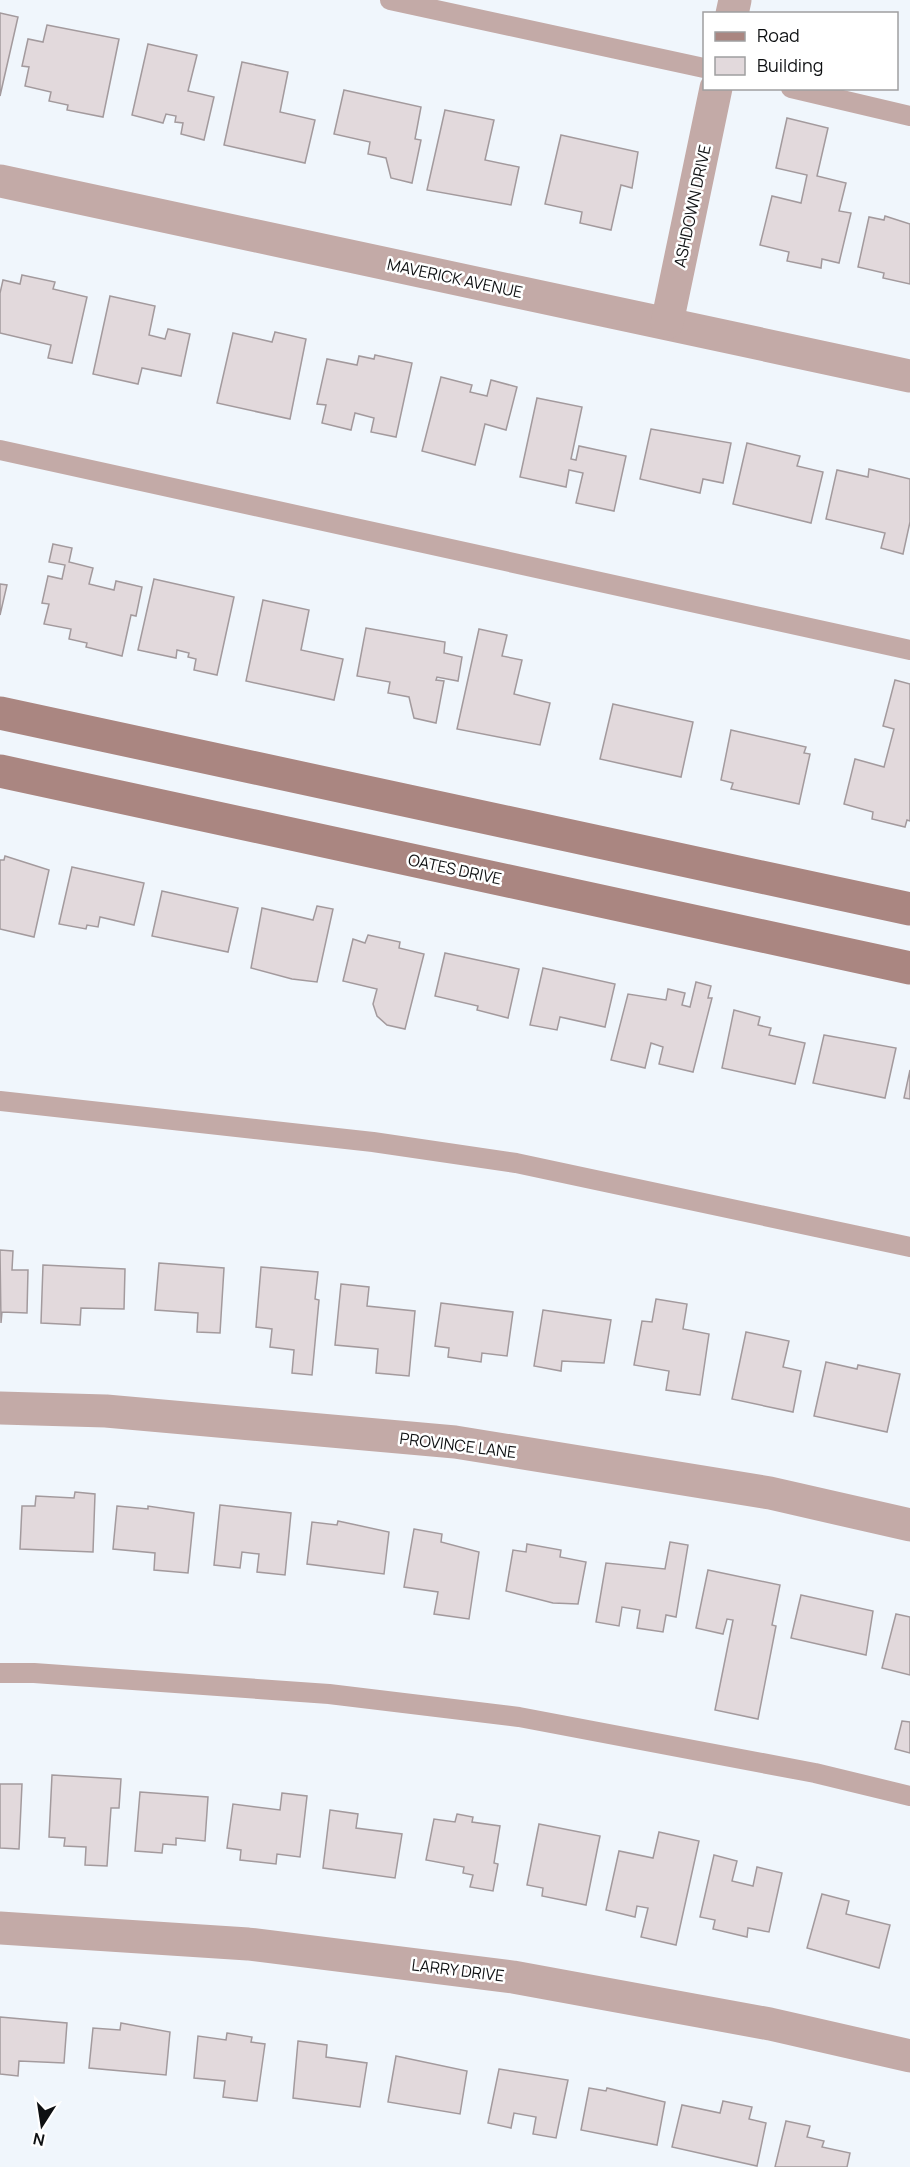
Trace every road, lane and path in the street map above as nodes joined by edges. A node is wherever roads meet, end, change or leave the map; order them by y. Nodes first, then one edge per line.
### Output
1 (390, 0) edge
2 (703, 68) edge
3 (716, 90) edge
4 (800, 90) edge
5 (910, 116) edge
6 (0, 181) edge
7 (667, 323) junction
8 (910, 376) edge
9 (0, 450) edge
10 (910, 650) edge
11 (0, 713) edge
12 (0, 771) edge
13 (910, 909) edge
14 (910, 968) edge
15 (0, 1101) edge
16 (910, 1247) edge
17 (0, 1408) edge
18 (910, 1525) edge
19 (0, 1673) edge
20 (910, 1796) edge
21 (0, 1928) edge
22 (910, 2056) edge

1 - 2 lane
3 - 7 street, ASHDOWN DRIVE
4 - 5 lane
6 - 7 street, MAVERICK AVENUE
7 - 8 street, MAVERICK AVENUE
9 - 10 lane
11 - 13 main road
12 - 14 main road, OATES DRIVE
15 - 16 lane
17 - 18 street, PROVINCE LANE
19 - 20 lane
21 - 22 street, LARRY DRIVE

